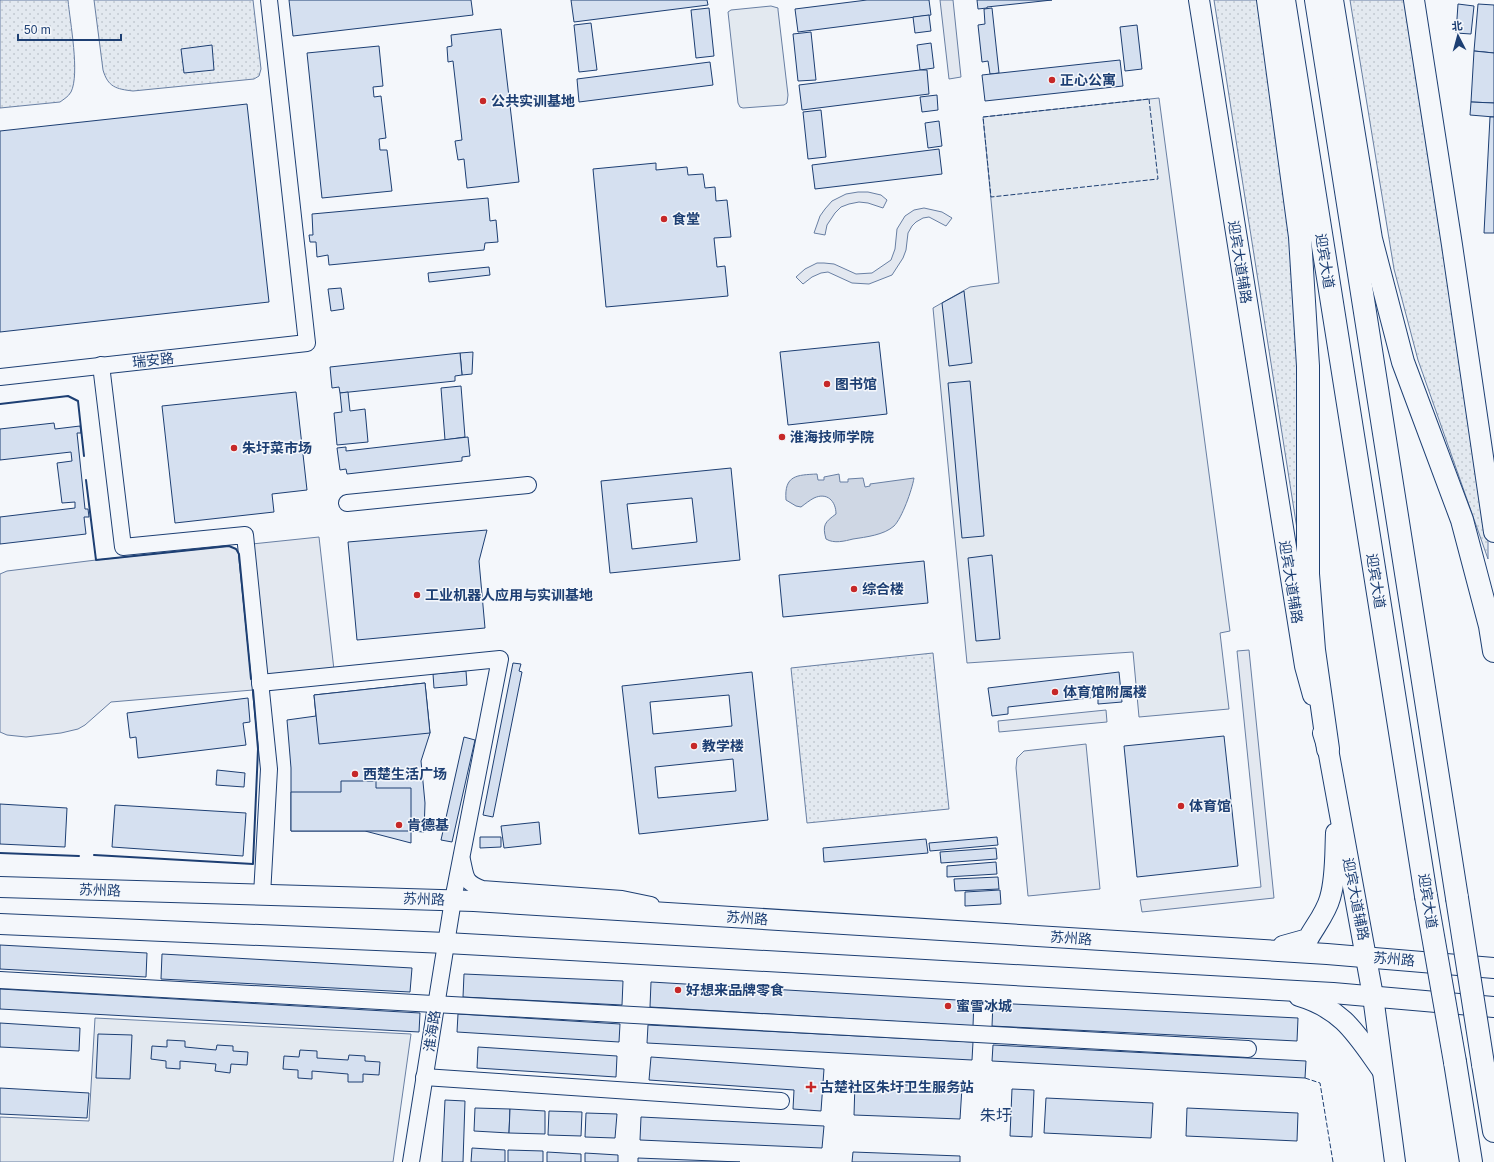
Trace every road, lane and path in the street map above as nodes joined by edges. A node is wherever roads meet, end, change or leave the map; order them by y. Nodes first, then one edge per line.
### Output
1 (269, 0) edge
2 (1198, 0) edge
3 (1268, 0) edge
4 (1284, 0) edge
5 (1316, 0) edge
6 (1332, 0) edge
7 (1414, 0) edge
8 (102, 365) junction
9 (0, 377) edge
10 (528, 485) dead end
11 (347, 503) dead end
12 (1494, 532) edge
13 (1494, 651) edge
14 (260, 683) junction
15 (1328, 749) junction
16 (1338, 805) junction
17 (462, 856) junction
18 (0, 887) edge
19 (262, 895) junction
20 (453, 900) junction
21 (698, 915) junction
22 (0, 924) edge
23 (446, 943) junction
24 (1268, 950) junction
25 (1367, 957) junction
26 (1494, 968) edge
27 (0, 980) edge
28 (1278, 990) junction
29 (1373, 996) junction
30 (436, 1004) junction
31 (1494, 1007) edge
32 (1248, 1049) dead end
33 (1383, 1073) junction
34 (424, 1077) junction
35 (781, 1100) dead end
36 (1494, 1131) edge
37 (411, 1162) edge
38 (1395, 1162) edge
39 (1471, 1162) edge

1 - 8 street, 瑞安路
2 - 15 main road, 迎宾大道辅路
3 - 15 highway
4 - 39 highway, 迎宾大道, bridge
5 - 36 highway, 迎宾大道, bridge
6 - 13 highway
7 - 12 main road
8 - 9 street, 瑞安路
8 - 14 street
10 - 11 street
14 - 17 street, 淮海路
14 - 19 street
15 - 16 main road, 迎宾大道辅路
16 - 24 main road
16 - 25 main road, 迎宾大道辅路
17 - 20 street, 淮海路
17 - 21 street
18 - 19 main road, 苏州路
19 - 20 main road, 苏州路
20 - 21 main road, 苏州路
20 - 23 street, 淮海路
21 - 24 main road, 苏州路
22 - 23 main road
23 - 28 main road
23 - 30 street, 淮海路
24 - 25 main road, 苏州路
25 - 26 main road, 苏州路
25 - 29 main road, 迎宾大道辅路
27 - 30 street
28 - 29 main road
28 - 33 main road
29 - 31 main road
29 - 33 main road, 迎宾大道辅路
30 - 32 street
30 - 34 street, 淮海路
33 - 38 main road, 迎宾大道辅路
34 - 35 street
34 - 37 street, 淮海路

